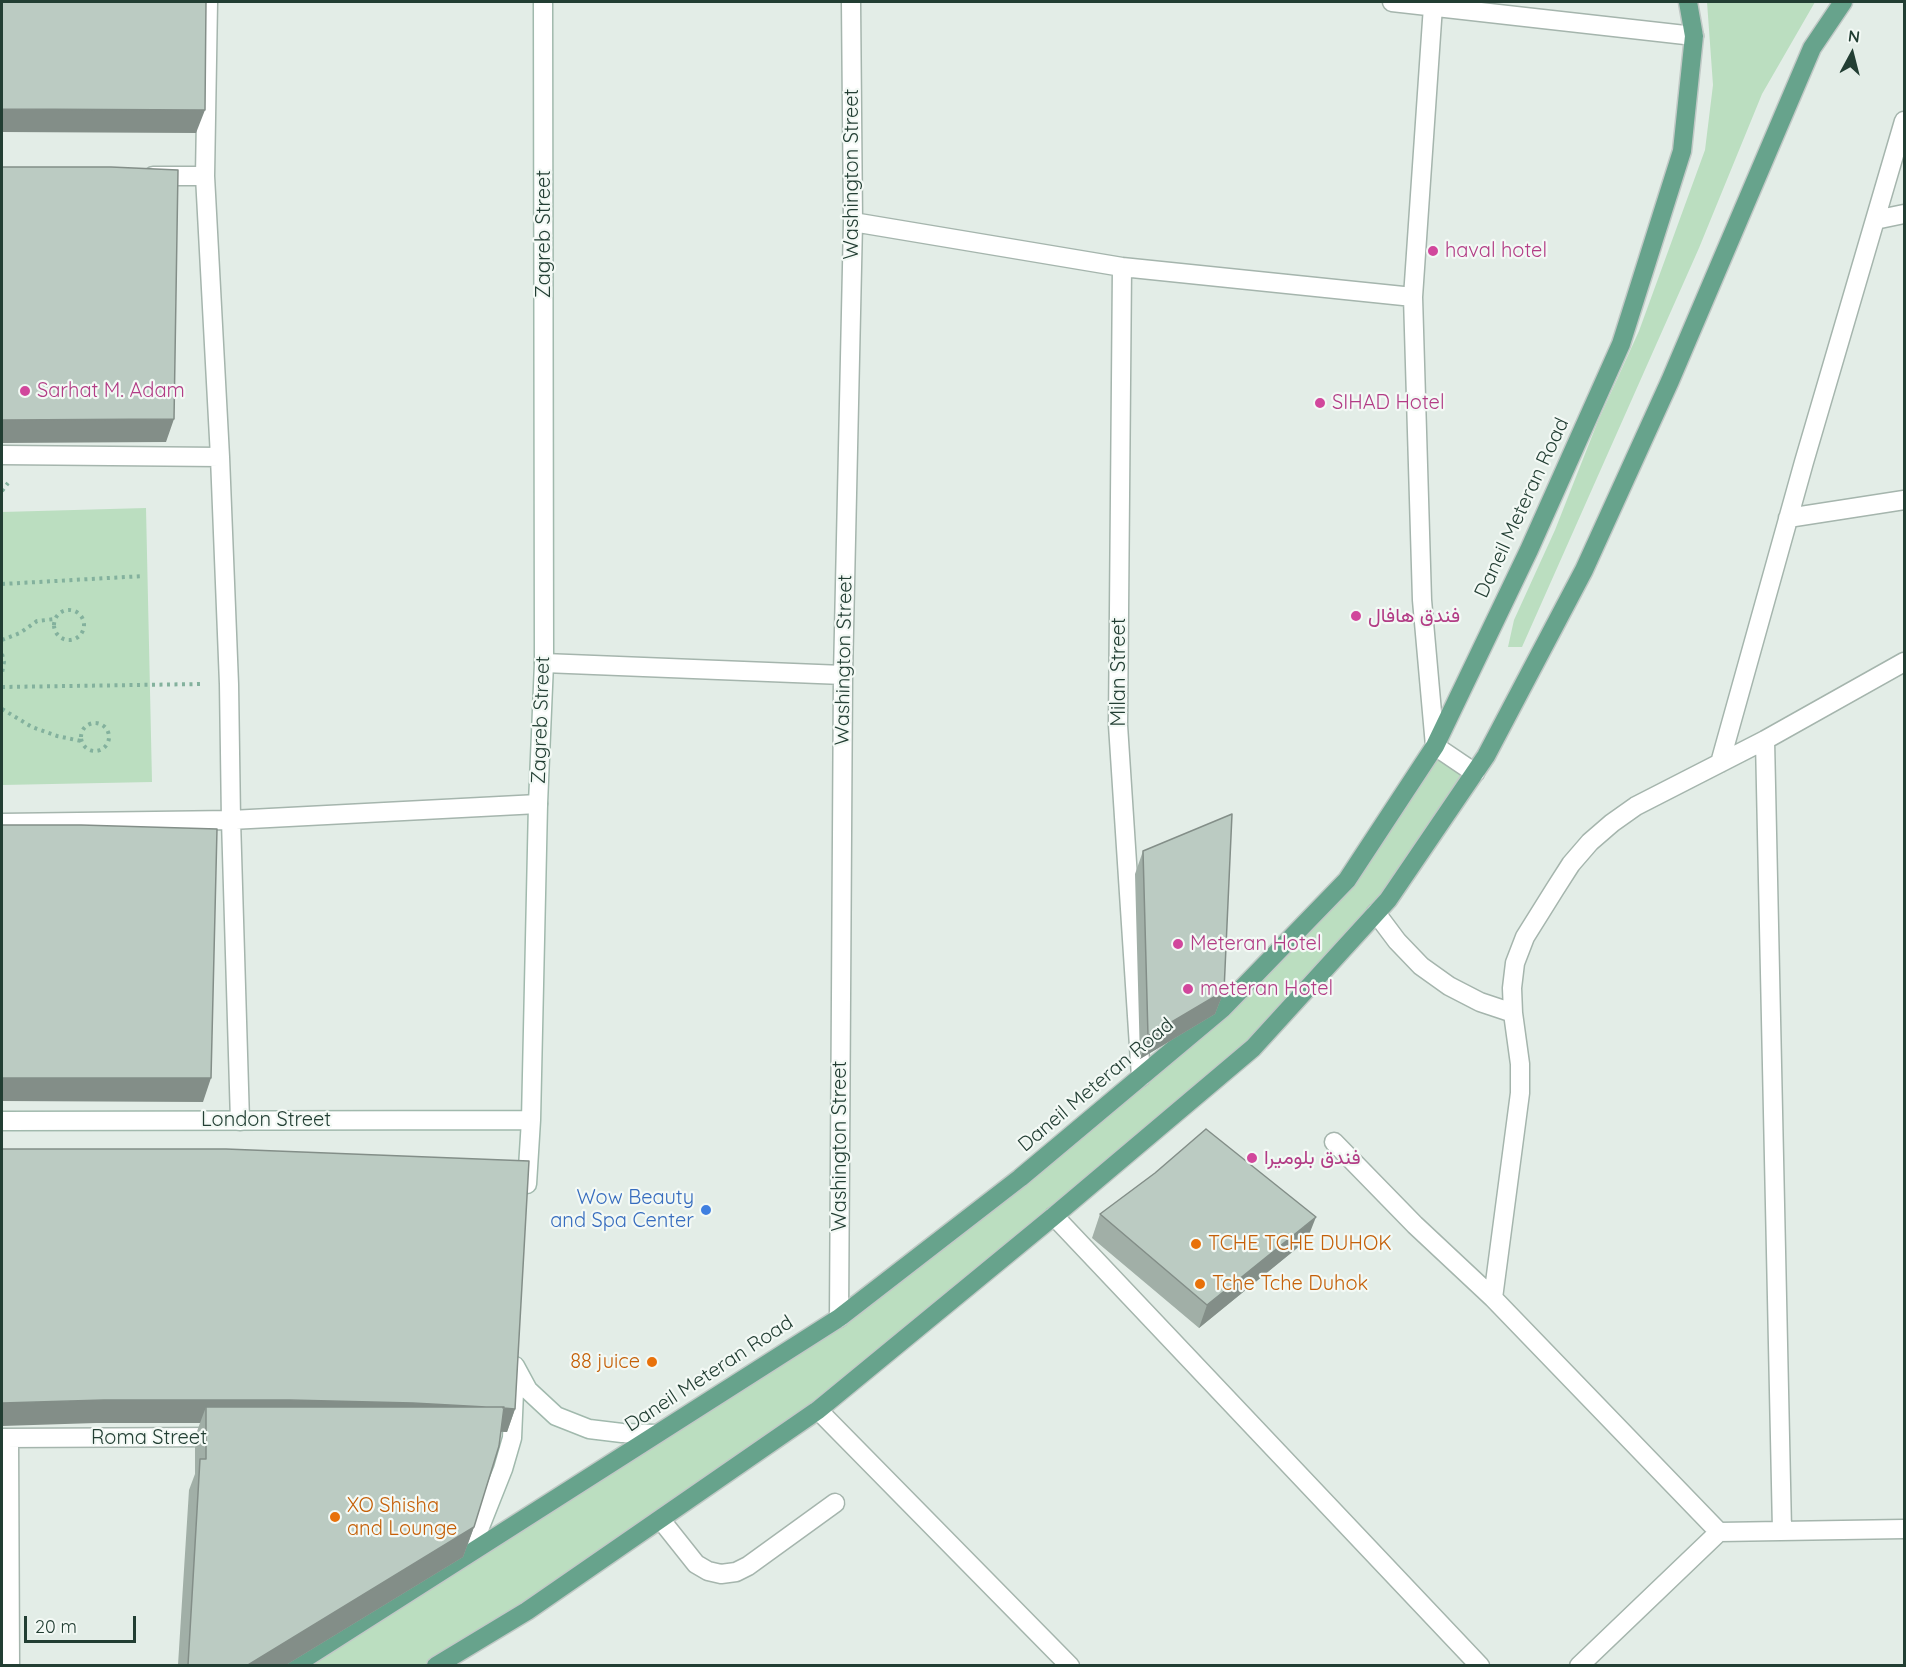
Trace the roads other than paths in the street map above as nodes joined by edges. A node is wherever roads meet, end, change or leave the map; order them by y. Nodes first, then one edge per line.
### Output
1 (208, 2) edge
2 (543, 2) edge
3 (851, 2) edge
4 (1392, 2) edge
5 (1688, 2) edge
6 (1843, 2) edge
7 (1434, 6) junction
8 (1694, 36) junction
9 (1905, 121) edge
10 (133, 175) edge
11 (204, 176) junction
12 (1905, 214) edge
13 (1875, 220) junction
14 (853, 222) junction
15 (1122, 267) junction
16 (1413, 297) junction
17 (2, 455) edge
18 (220, 457) junction
19 (1905, 500) edge
20 (1788, 518) junction
21 (1905, 662) edge
22 (544, 663) junction
23 (843, 675) junction
24 (1765, 740) junction
25 (1435, 746) junction
26 (1720, 763) junction
27 (1475, 772) junction
28 (538, 804) junction
29 (231, 820) junction
30 (2, 824) edge
31 (1376, 913) junction
32 (1513, 1013) junction
33 (1141, 1077) junction
34 (240, 1120) junction
35 (531, 1120) junction
36 (2, 1121) edge
37 (1334, 1142) dead end
38 (526, 1202) edge
39 (1054, 1216) junction
40 (1493, 1298) junction
41 (839, 1318) junction
42 (818, 1410) junction
43 (656, 1434) junction
44 (231, 1437) edge
45 (493, 1437) edge
46 (5, 1438) edge
47 (512, 1438) junction
48 (835, 1503) dead end
49 (661, 1520) junction
50 (1905, 1529) edge
51 (1782, 1530) junction
52 (1719, 1532) junction
53 (463, 1557) junction
54 (10, 1665) edge
55 (293, 1665) edge
56 (436, 1665) edge
57 (1070, 1665) edge
58 (1480, 1665) edge
59 (1579, 1665) edge

1 - 11 street
2 - 22 street, Zagreb Street
3 - 14 street, Washington Street
4 - 7 street
5 - 8 main road, Daneil Meteran Road
6 - 27 main road
7 - 8 street
7 - 16 street
8 - 25 main road, Daneil Meteran Road
9 - 13 street
10 - 11 street
11 - 18 street
12 - 13 street
13 - 20 street
14 - 15 street
14 - 23 street, Washington Street
15 - 16 street
15 - 33 street, Milan Street
16 - 25 street
17 - 18 street
18 - 29 street
19 - 20 street
20 - 26 street
21 - 24 street
22 - 23 street
22 - 28 street, Zagreb Street
23 - 41 street, Washington Street
24 - 26 street
24 - 51 street
25 - 27 street
25 - 33 main road, Daneil Meteran Road
26 - 32 street
27 - 31 main road
28 - 29 street
28 - 35 street, Zagreb Street
29 - 30 street
29 - 34 street
31 - 32 street
31 - 39 main road
32 - 40 street
33 - 41 main road, Daneil Meteran Road
34 - 35 street, London Street
34 - 36 street, London Street
35 - 38 street, Zagreb Street
37 - 40 street
39 - 42 main road
39 - 58 street
40 - 52 street
41 - 43 main road, Daneil Meteran Road
42 - 49 main road
42 - 57 street
43 - 47 street
43 - 53 main road, Daneil Meteran Road
44 - 46 street, Roma Street
45 - 47 street
46 - 54 street
47 - 53 street
48 - 49 street
49 - 56 main road
50 - 51 street
51 - 52 street
52 - 59 street
53 - 55 main road, Daneil Meteran Road

